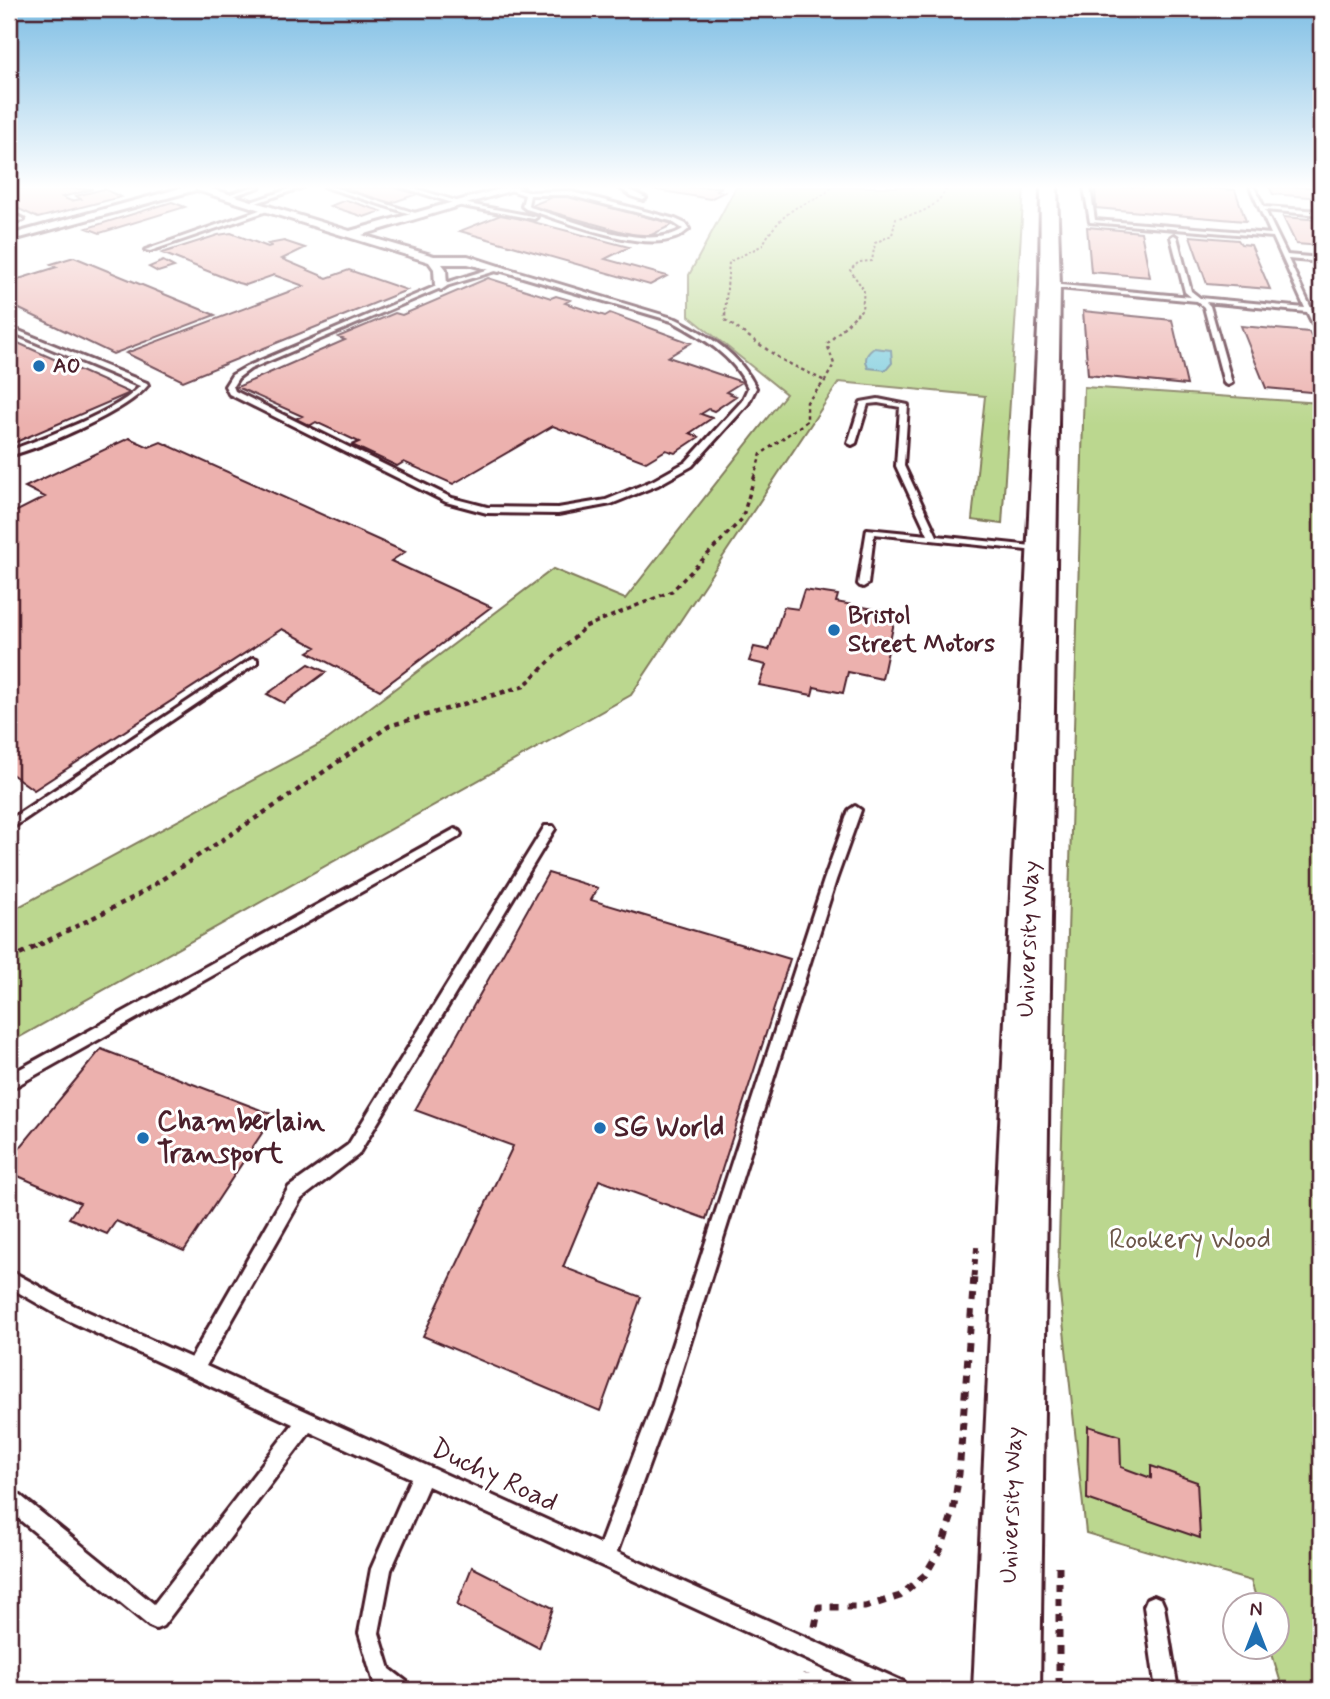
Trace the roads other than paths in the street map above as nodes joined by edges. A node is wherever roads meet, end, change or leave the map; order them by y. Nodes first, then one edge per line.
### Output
1 (438, 266) edge
2 (492, 266) edge
3 (1050, 266) edge
4 (1181, 266) edge
5 (1288, 266) edge
6 (499, 268) junction
7 (441, 286) junction
8 (1050, 286) junction
9 (1199, 300) junction
10 (1309, 310) junction
11 (1321, 325) edge
12 (9, 329) edge
13 (1228, 383) dead end
14 (852, 443) dead end
15 (9, 454) edge
16 (933, 536) junction
17 (1042, 550) junction
18 (863, 584) dead end
19 (253, 661) dead end
20 (855, 810) dead end
21 (9, 825) edge
22 (549, 829) dead end
23 (455, 834) dead end
24 (9, 1083) edge
25 (9, 1278) edge
26 (194, 1370) junction
27 (307, 1421) junction
28 (423, 1474) junction
29 (9, 1499) edge
30 (605, 1558) junction
31 (1154, 1606) dead end
32 (399, 1690) edge
33 (896, 1690) edge
34 (1006, 1690) edge
35 (1167, 1690) edge

1 - 7 street
2 - 6 street
3 - 8 highway, University Way
4 - 9 lane
5 - 10 lane
6 - 7 lane
6 - 7 lane
8 - 9 lane
8 - 17 highway, University Way
9 - 10 lane
9 - 13 lane
10 - 11 lane
12 - 15 lane
14 - 16 lane
16 - 17 lane
16 - 18 lane
17 - 34 highway, University Way
19 - 21 lane
20 - 30 lane
22 - 26 lane
23 - 24 lane
25 - 26 lane, Duchy Road
26 - 27 lane, Duchy Road
27 - 28 lane, Duchy Road
27 - 29 lane
28 - 30 lane, Duchy Road
28 - 32 lane
30 - 33 lane, Duchy Road
31 - 35 lane

